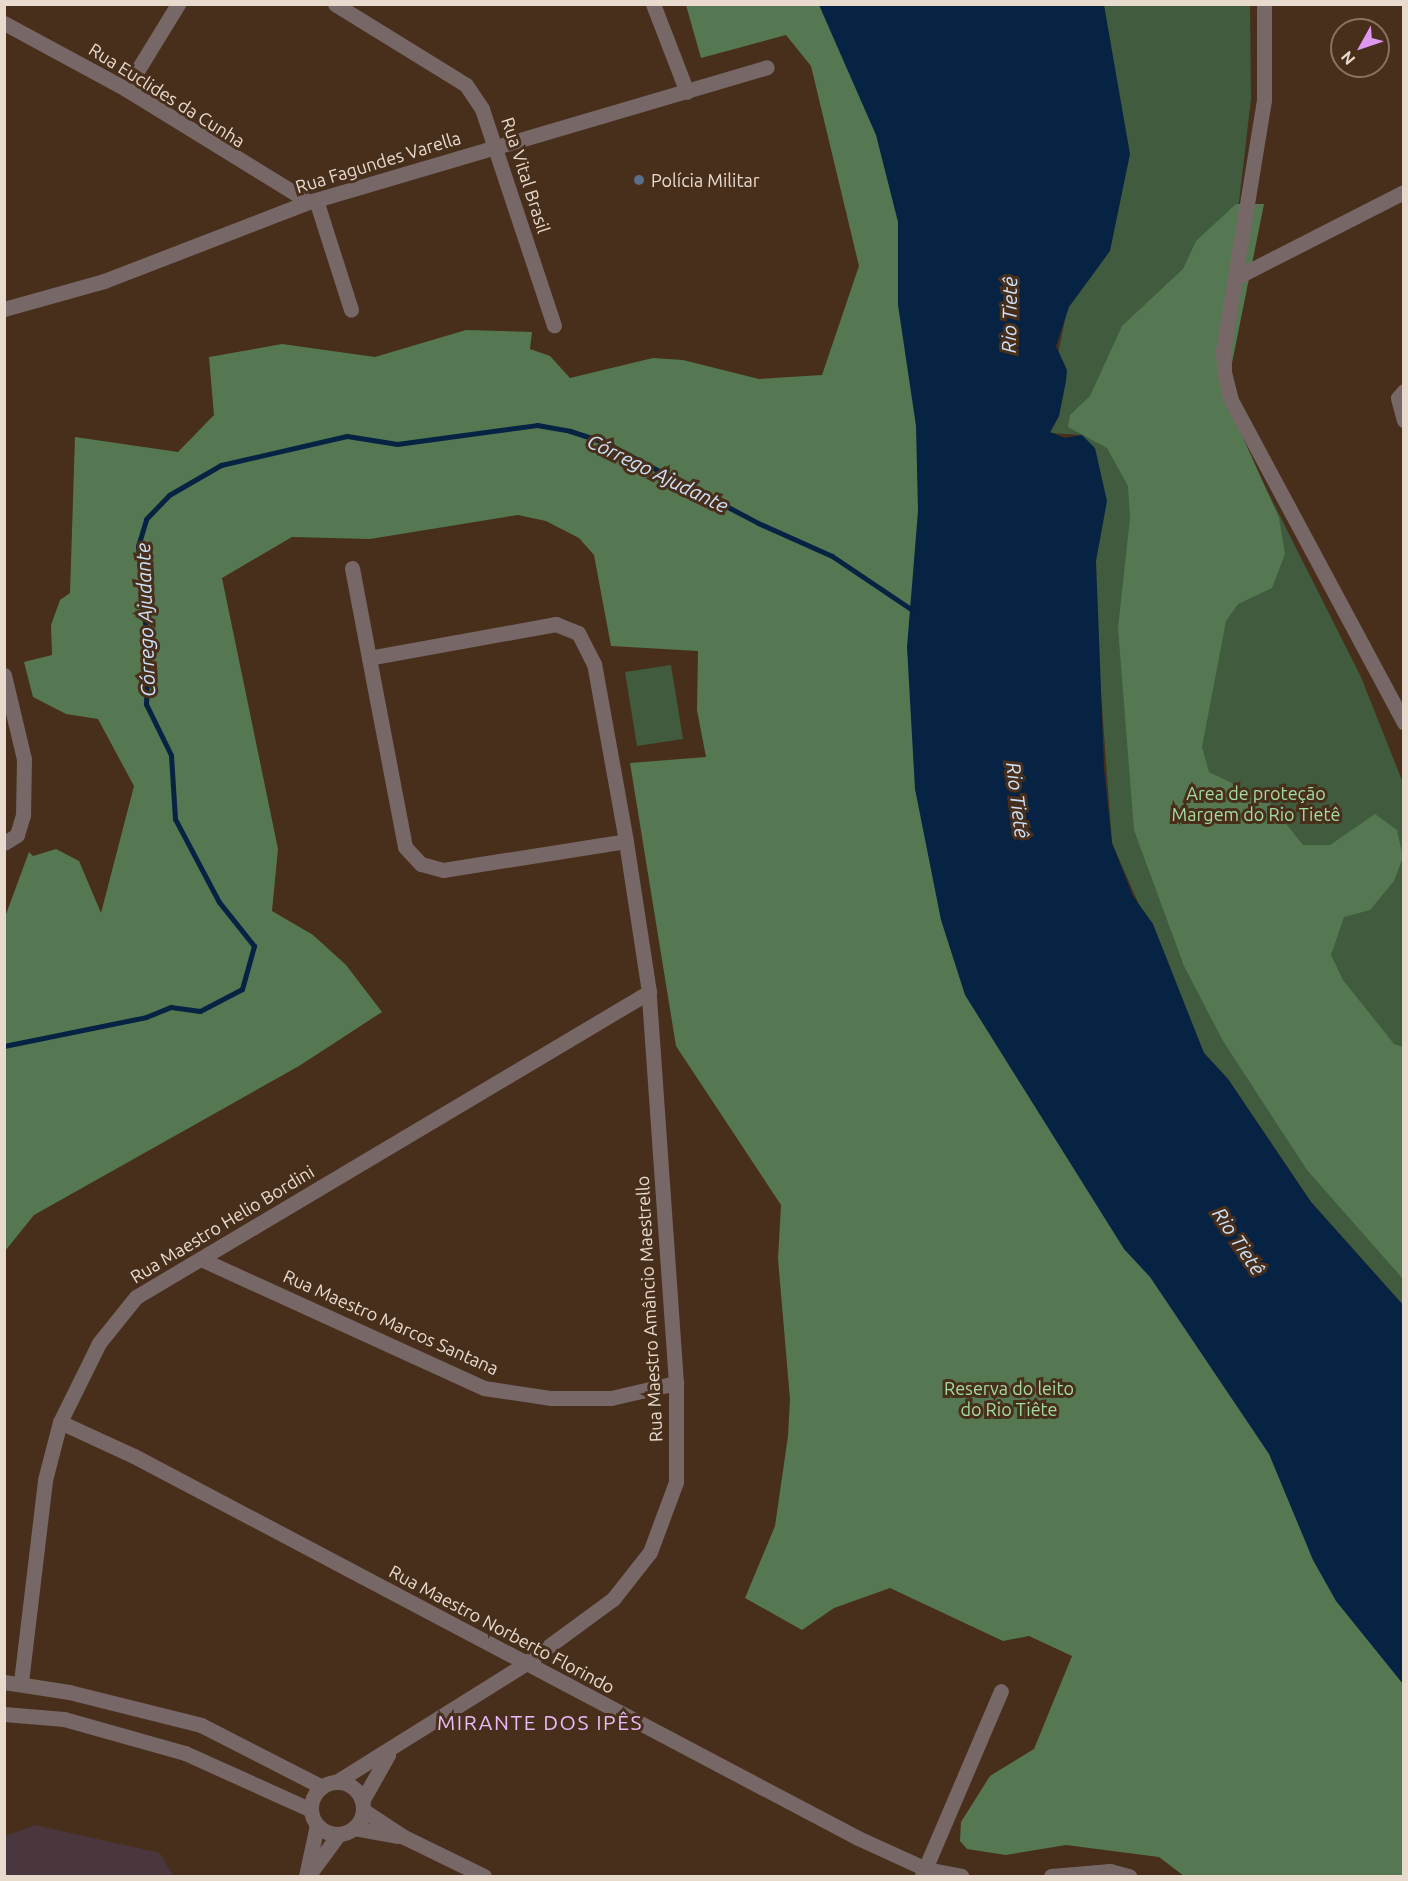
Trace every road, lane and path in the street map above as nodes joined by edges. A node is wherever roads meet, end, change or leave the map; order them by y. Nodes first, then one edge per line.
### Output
1 (178, 4) edge
2 (335, 4) edge
3 (653, 4) edge
4 (1264, 4) edge
5 (4, 23) edge
6 (767, 66) dead end
7 (126, 89) junction
8 (687, 92) junction
9 (498, 147) junction
10 (1404, 192) edge
11 (312, 201) junction
12 (1235, 278) junction
13 (4, 309) edge
14 (351, 310) dead end
15 (554, 326) dead end
16 (1401, 394) edge
17 (1404, 420) edge
18 (352, 568) dead end
19 (369, 658) junction
20 (6, 681) edge
21 (1404, 723) edge
22 (11, 839) edge
23 (626, 841) junction
24 (649, 992) junction
25 (203, 1260) junction
26 (676, 1383) junction
27 (60, 1422) junction
28 (524, 1665) junction
29 (4, 1682) edge
30 (21, 1682) junction
31 (1001, 1691) dead end
32 (4, 1714) edge
33 (392, 1750) junction
34 (329, 1784) junction
35 (362, 1806) junction
36 (311, 1809) junction
37 (317, 1825) junction
38 (354, 1828) junction
39 (339, 1834) junction
40 (404, 1837) junction
41 (924, 1873) edge
42 (307, 1876) edge
43 (484, 1876) edge
44 (961, 1876) edge
45 (1051, 1876) edge
46 (1129, 1876) edge

1 - 7 street
2 - 9 street, Rua Vital Brasil
3 - 8 street
4 - 12 street
5 - 7 street, Rua Euclides da Cunha
6 - 8 street, Rua Fagundes Varella
7 - 11 street, Rua Euclides da Cunha
8 - 9 street, Rua Fagundes Varella
9 - 11 street, Rua Fagundes Varella
9 - 15 street, Rua Vital Brasil
10 - 12 street
11 - 13 street, Rua Fagundes Varella
11 - 14 street
12 - 21 street
16 - 17 street
18 - 19 street
19 - 23 street
19 - 23 street, Rua Maestro Amâncio Maestrello
20 - 22 street
23 - 24 street, Rua Maestro Amâncio Maestrello
24 - 25 street, Rua Maestro Helio Bordini
24 - 26 street, Rua Maestro Amâncio Maestrello
25 - 26 street, Rua Maestro Marcos Santana
25 - 27 street, Rua Maestro Helio Bordini
26 - 28 street, Rua Maestro Amâncio Maestrello
27 - 28 street, Rua Maestro Norberto Florindo
27 - 30 street, Rua Maestro Helio Bordini
28 - 33 street, Rua Maestro Amâncio Maestrello
28 - 41 street, Rua Maestro Norberto Florindo
29 - 30 street
30 - 34 street
31 - 41 street
32 - 36 street
33 - 34 street, Rua Maestro Amâncio Maestrello
33 - 35 street, Rua Maestro Amâncio Maestrello
34 - 35 street
34 - 36 street
35 - 38 street
35 - 40 street
36 - 37 street
37 - 39 street
37 - 42 street
38 - 39 street
38 - 40 street
39 - 42 street
40 - 43 street
41 - 44 street, Rua Maestro Norberto Florindo
45 - 46 street

